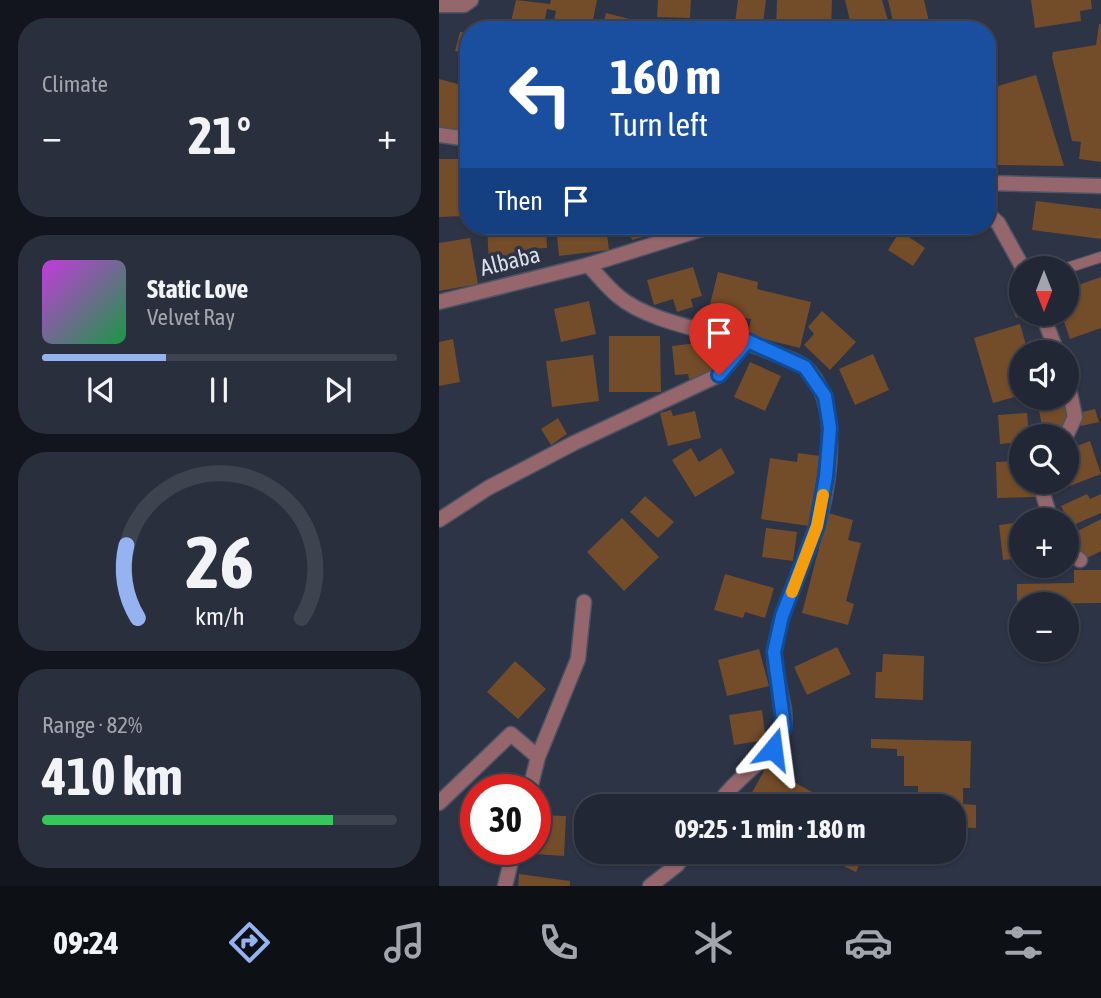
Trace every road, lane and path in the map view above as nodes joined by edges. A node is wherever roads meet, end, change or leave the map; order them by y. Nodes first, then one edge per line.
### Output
1 (471, 0) edge
2 (439, 5) edge
3 (439, 135) edge
4 (460, 138) edge
5 (996, 183) edge
6 (1101, 186) edge
7 (996, 221) edge
8 (683, 235) edge
9 (1016, 256) edge
10 (1101, 257) edge
11 (1079, 264) edge
12 (588, 265) junction
13 (439, 302) edge
14 (748, 341) junction
15 (439, 520) edge
16 (584, 602) dead end
17 (538, 757) junction
18 (533, 774) edge
19 (724, 794) edge
20 (439, 803) edge
21 (678, 864) edge
22 (510, 865) edge
23 (505, 886) edge
24 (650, 886) edge

1 - 2 street
3 - 4 street
5 - 6 street
7 - 9 street
8 - 12 street, Albaba
10 - 11 lane
12 - 13 street, Albaba
12 - 14 street
14 - 15 street
14 - 19 street
16 - 17 street
17 - 18 street
17 - 20 street
21 - 24 street
22 - 23 street

